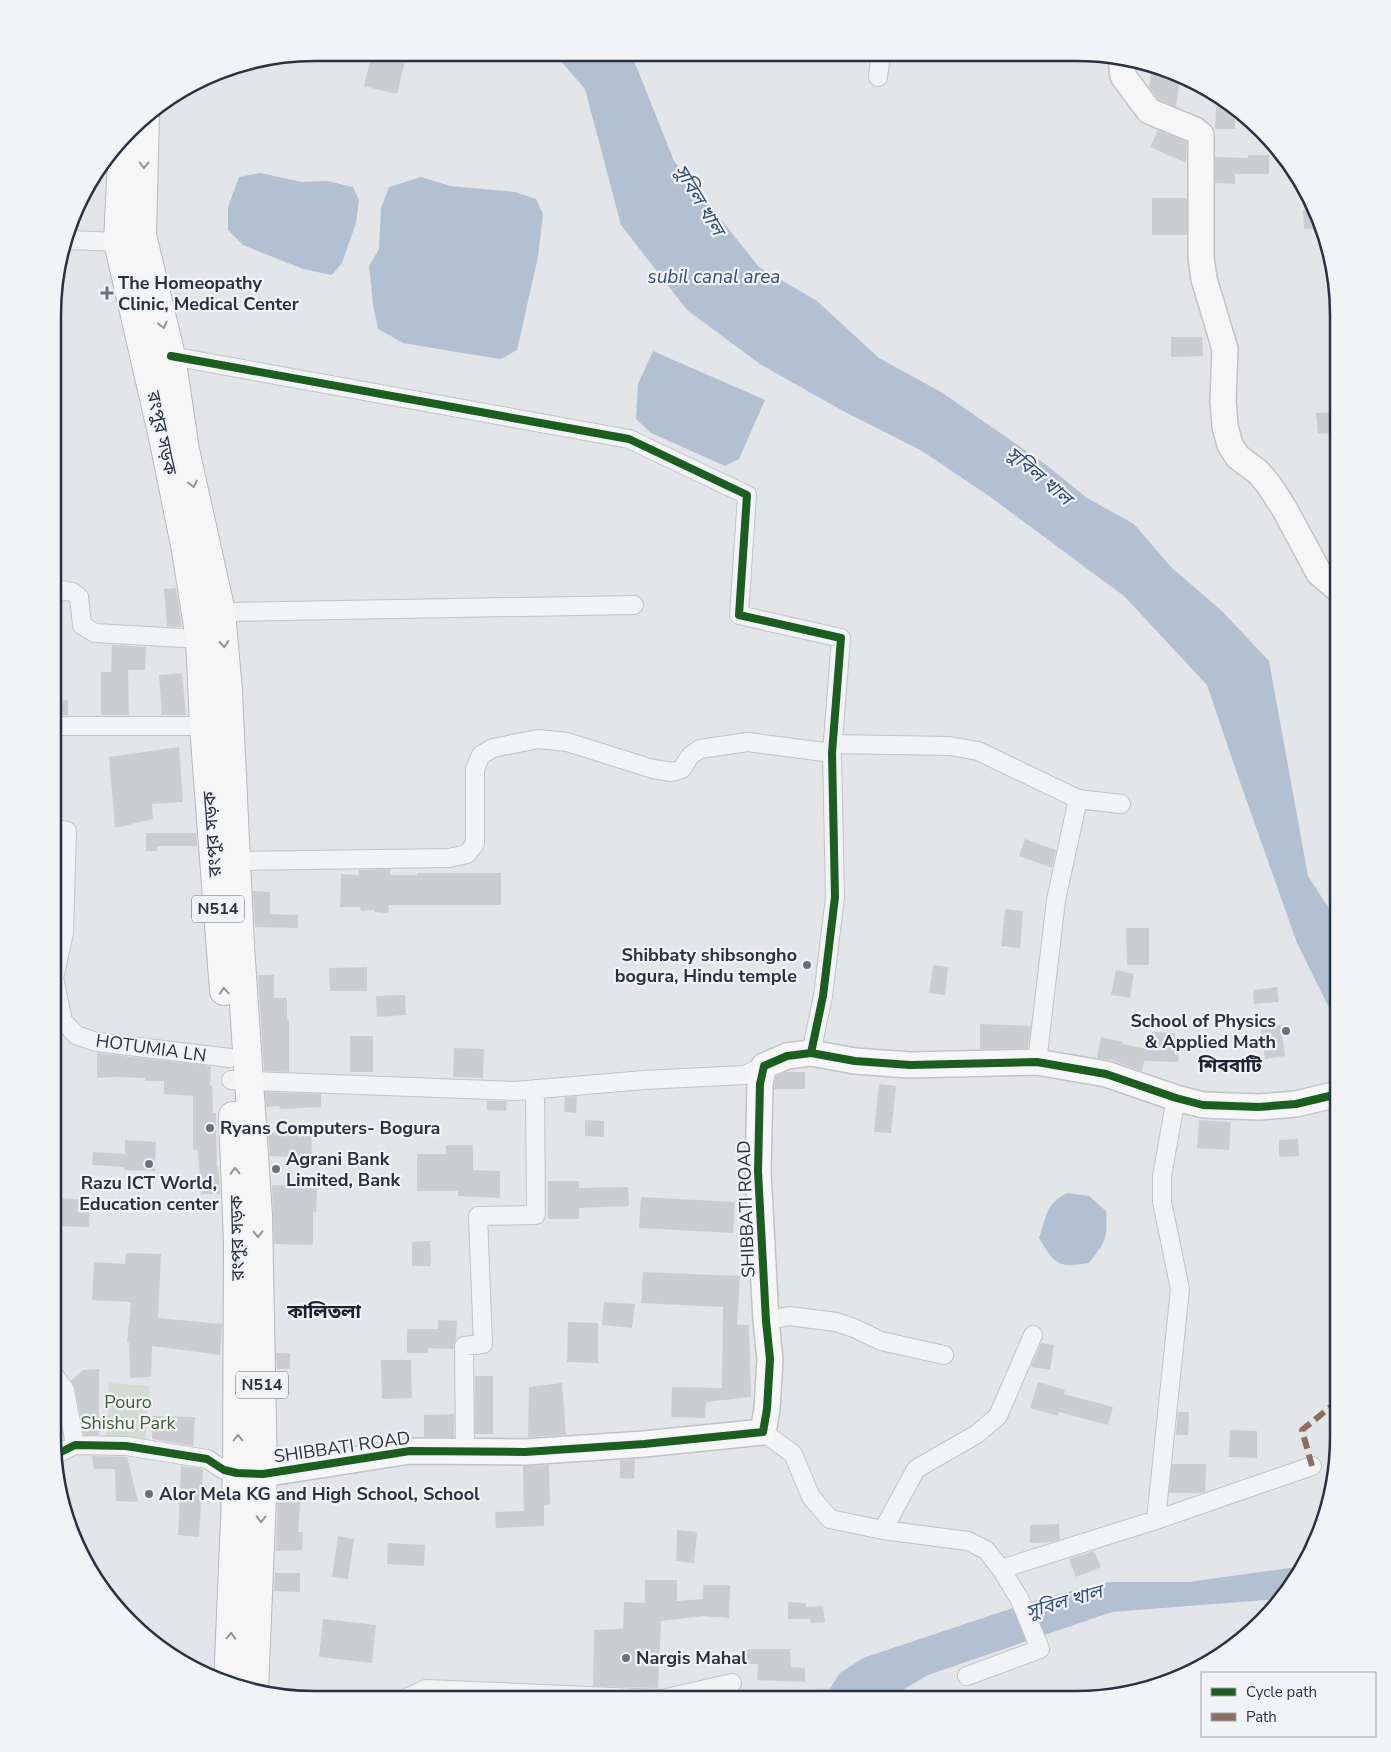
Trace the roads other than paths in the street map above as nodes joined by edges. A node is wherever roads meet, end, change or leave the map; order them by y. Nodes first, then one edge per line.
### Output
1 (880, 61) edge
2 (1122, 65) edge
3 (878, 77) dead end
4 (145, 127) edge
5 (123, 150) edge
6 (73, 240) edge
7 (118, 242) junction
8 (171, 356) junction
9 (1330, 583) edge
10 (61, 590) edge
11 (634, 605) dead end
12 (221, 612) junction
13 (200, 640) junction
14 (61, 726) edge
15 (204, 726) junction
16 (832, 749) junction
17 (1078, 799) junction
18 (1120, 804) dead end
19 (61, 830) edge
20 (236, 861) junction
21 (61, 946) edge
22 (61, 1011) edge
23 (811, 1053) junction
24 (1037, 1062) junction
25 (764, 1066) junction
26 (237, 1073) junction
27 (535, 1090) junction
28 (1330, 1096) edge
29 (1176, 1098) junction
30 (766, 1321) junction
31 (1032, 1335) dead end
32 (944, 1355) dead end
33 (61, 1385) edge
34 (763, 1432) junction
35 (75, 1445) junction
36 (62, 1452) edge
37 (465, 1453) junction
38 (1312, 1466) dead end
39 (250, 1474) junction
40 (1156, 1520) junction
41 (883, 1530) junction
42 (1001, 1569) junction
43 (229, 1675) edge
44 (967, 1676) dead end
45 (254, 1683) edge
46 (732, 1683) dead end
47 (422, 1691) edge
48 (473, 1691) edge
49 (696, 1691) edge

1 - 3 street
2 - 9 street
4 -> 8 highway, রংপুর সড়ক / N514
5 - 7 highway, রংপুর সড়ক / N514
6 - 7 street
7 - 13 highway, রংপুর সড়ক / N514
8 -> 12 highway, রংপুর সড়ক / N514
8 - 16 street
10 - 13 street
11 - 12 street
12 -> 20 highway, রংপুর সড়ক / N514
13 - 15 highway, রংপুর সড়ক / N514
14 - 15 street
26 -> 15 highway, রংপুর সড়ক / N514
16 - 17 street
16 - 20 street
16 - 23 street
17 - 18 street
17 - 24 street
19 - 21 street
20 - 26 highway, রংপুর সড়ক / N514
22 - 26 street, HOTUMIA LN
23 - 24 street
23 - 25 street
24 - 29 street
25 - 27 street, HOTUMIA LN
25 - 30 street, SHIBBATI ROAD
26 - 27 street, HOTUMIA LN
26 - 39 highway, রংপুর সড়ক / N514
27 - 37 street
28 - 29 street
29 - 40 street
30 - 32 street
30 - 34 street, SHIBBATI ROAD
31 - 41 street
33 - 35 street
34 - 37 street, SHIBBATI ROAD
34 - 41 street
35 - 36 street
35 - 39 street
37 - 39 street, SHIBBATI ROAD
38 - 40 street
43 -> 39 highway, রংপুর সড়ক / N514
39 -> 45 highway, N514
40 - 42 street
41 - 42 street
42 - 44 street
46 - 49 street
47 - 48 street

